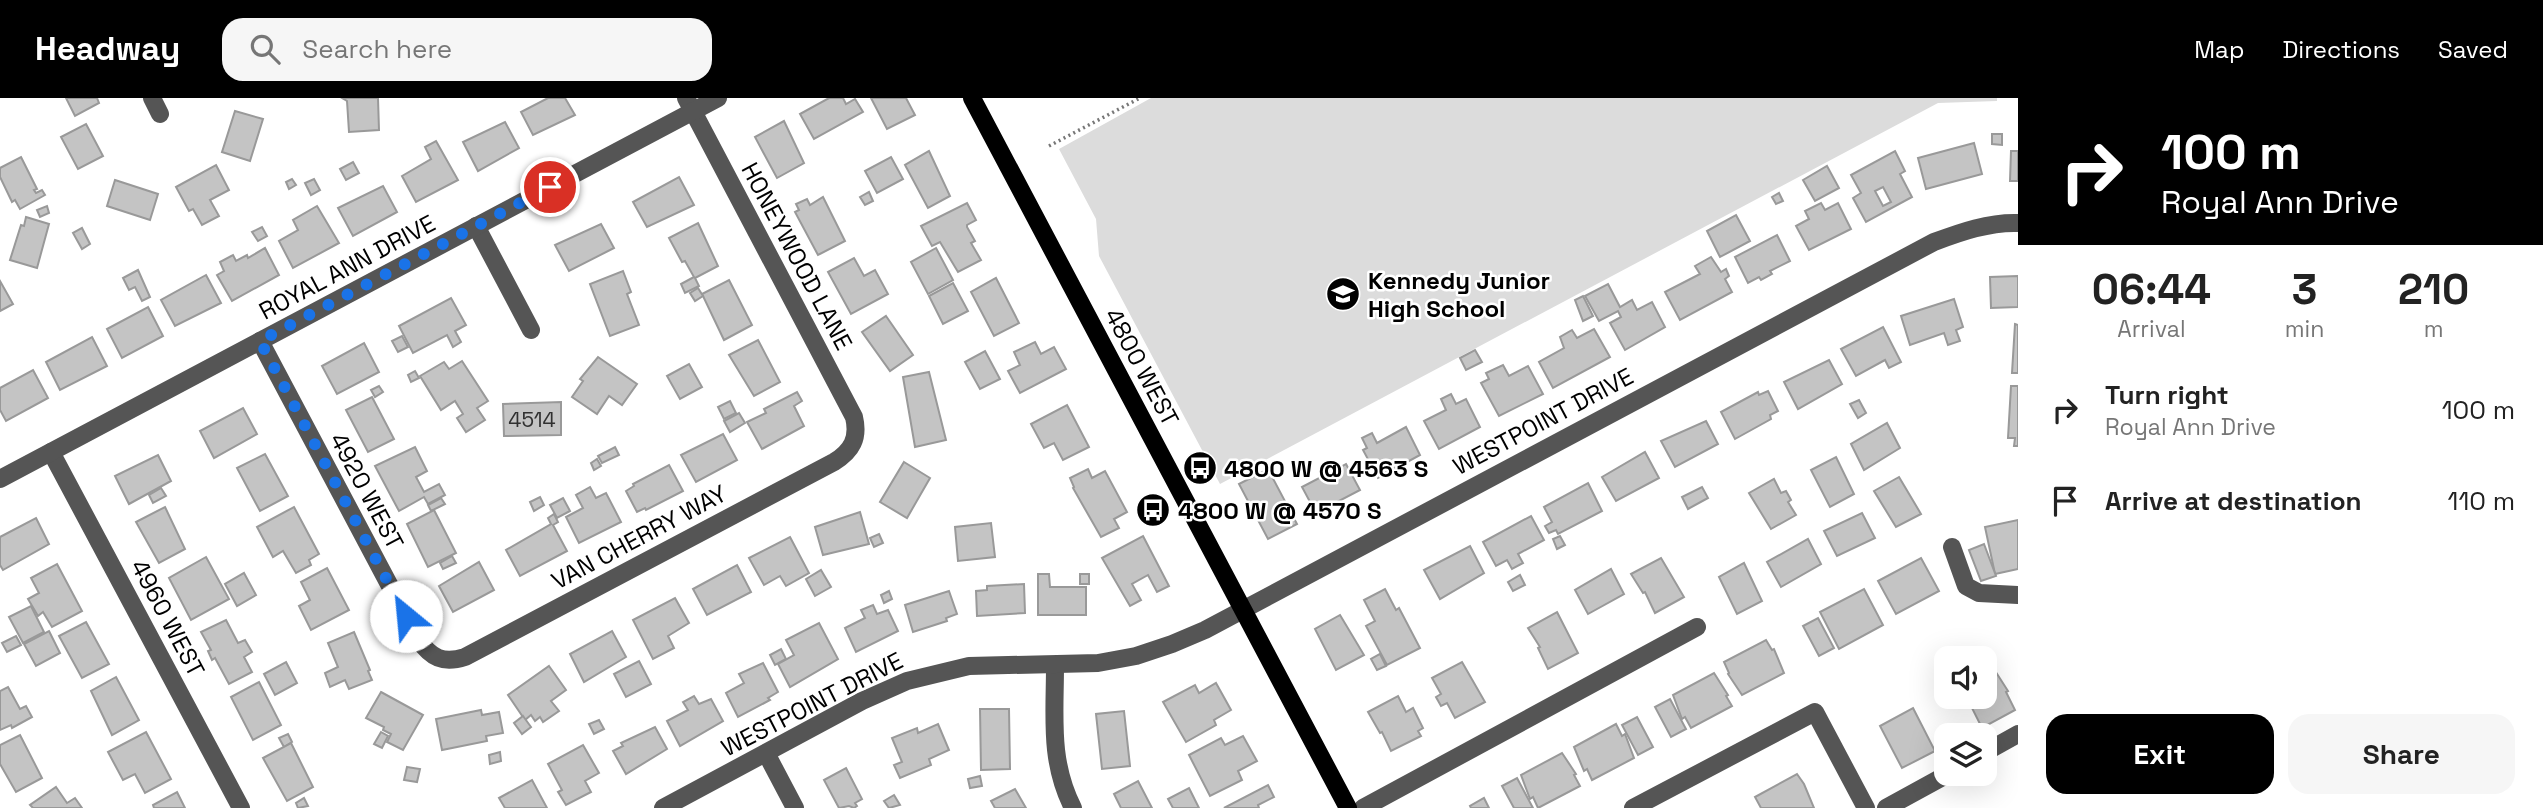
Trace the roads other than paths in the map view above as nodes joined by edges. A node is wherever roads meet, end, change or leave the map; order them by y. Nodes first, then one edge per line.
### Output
1 (152, 98) edge
2 (718, 98) edge
3 (972, 98) edge
4 (689, 105) edge
5 (160, 114) dead end
6 (2018, 223) edge
7 (476, 226) junction
8 (531, 330) dead end
9 (260, 341) junction
10 (855, 440) joint
11 (51, 452) junction
12 (0, 479) edge
13 (1952, 547) dead end
14 (2018, 595) edge
15 (1242, 610) junction
16 (1697, 627) dead end
17 (438, 659) joint
18 (1055, 666) junction
19 (2018, 734) edge
20 (1997, 746) edge
21 (766, 753) junction
22 (1934, 782) edge
23 (241, 808) edge
24 (663, 808) edge
25 (796, 808) edge
26 (1073, 808) edge
27 (1348, 808) edge
28 (1363, 808) edge
29 (1633, 808) edge
30 (1866, 808) edge
31 (1886, 808) edge

1 - 5 street
2 - 4 street, ROYAL ANN DRIVE
3 - 15 main road, 4800 WEST
4 - 7 street, ROYAL ANN DRIVE
4 - 10 street, HONEYWOOD LANE
6 - 15 street, WESTPOINT DRIVE
7 - 8 street
7 - 9 street, ROYAL ANN DRIVE
9 - 11 street, ROYAL ANN DRIVE
9 - 17 street, 4920 WEST
10 - 17 street, VAN CHERRY WAY
11 - 12 street, ROYAL ANN DRIVE
11 - 23 street, 4960 WEST
13 - 14 street
15 - 18 street, WESTPOINT DRIVE
15 - 27 main road, 4800 WEST
16 - 28 street
18 - 21 street, WESTPOINT DRIVE
18 - 26 street
19 - 20 street
21 - 24 street, WESTPOINT DRIVE
21 - 25 street
22 - 31 street
29 - 30 street

